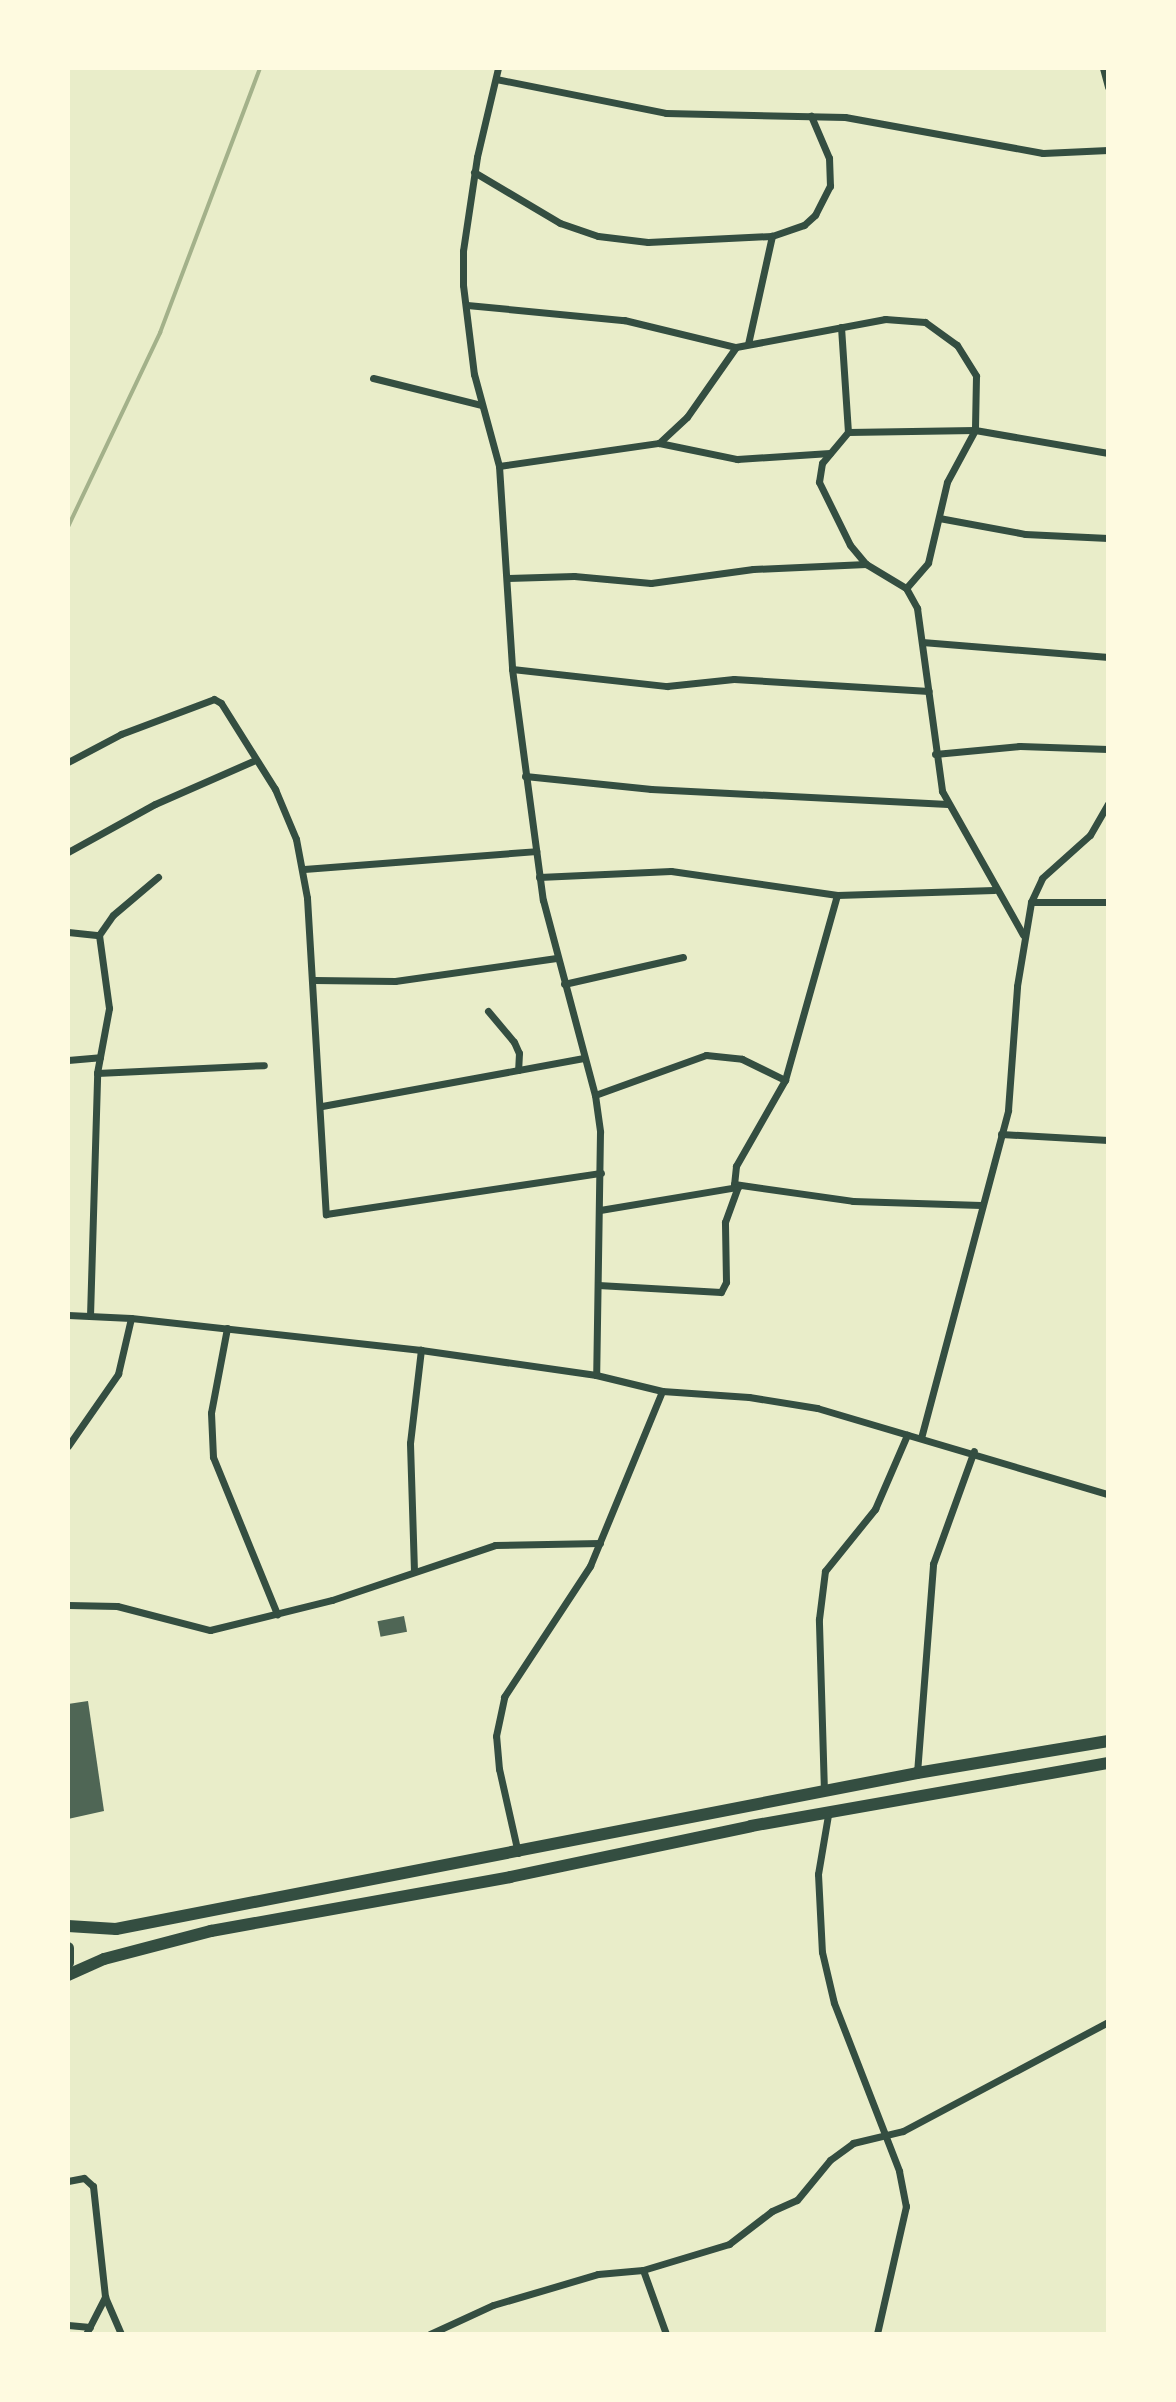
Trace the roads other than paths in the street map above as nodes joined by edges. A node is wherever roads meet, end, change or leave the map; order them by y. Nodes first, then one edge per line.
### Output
1 (498, 68) edge
2 (1103, 68) edge
3 (496, 79) junction
4 (1108, 87) edge
5 (811, 116) junction
6 (1108, 150) edge
7 (474, 172) junction
8 (772, 236) junction
9 (467, 305) junction
10 (841, 327) junction
11 (748, 344) junction
12 (736, 347) junction
13 (373, 378) dead end
14 (481, 405) junction
15 (975, 429) junction
16 (848, 432) junction
17 (659, 443) junction
18 (830, 453) junction
19 (1108, 453) edge
20 (499, 466) junction
21 (939, 518) junction
22 (1108, 538) edge
23 (866, 564) junction
24 (508, 578) junction
25 (906, 588) junction
26 (922, 642) junction
27 (1108, 657) edge
28 (512, 669) junction
29 (929, 691) junction
30 (1108, 749) edge
31 (935, 754) junction
32 (255, 760) junction
33 (68, 762) edge
34 (525, 776) junction
35 (948, 804) junction
36 (1108, 804) edge
37 (536, 851) junction
38 (68, 852) edge
39 (304, 869) junction
40 (158, 877) dead end
41 (539, 877) junction
42 (995, 890) junction
43 (837, 895) junction
44 (1031, 902) junction
45 (1108, 902) edge
46 (68, 932) edge
47 (99, 935) junction
48 (1023, 935) junction
49 (683, 957) dead end
50 (556, 958) junction
51 (314, 980) junction
52 (564, 984) junction
53 (488, 1011) dead end
54 (100, 1057) junction
55 (584, 1058) junction
56 (68, 1060) edge
57 (264, 1065) dead end
58 (518, 1070) junction
59 (97, 1073) junction
60 (785, 1080) junction
61 (595, 1095) junction
62 (322, 1106) junction
63 (1001, 1134) junction
64 (1108, 1140) edge
65 (601, 1173) junction
66 (738, 1187) junction
67 (981, 1205) junction
68 (600, 1210) junction
69 (598, 1285) junction
70 (68, 1315) edge
71 (90, 1316) junction
72 (131, 1318) junction
73 (227, 1328) junction
74 (421, 1350) junction
75 (596, 1376) junction
76 (662, 1391) junction
77 (907, 1435) junction
78 (921, 1438) junction
79 (68, 1446) edge
80 (974, 1451) junction
81 (1108, 1494) edge
82 (600, 1543) junction
83 (414, 1571) junction
84 (68, 1605) edge
85 (277, 1614) junction
86 (1108, 1741) edge
87 (1108, 1763) edge
88 (917, 1773) junction
89 (824, 1793) junction
90 (828, 1815) junction
91 (518, 1853) junction
92 (68, 1926) edge
93 (68, 1948) edge
94 (68, 1963) edge
95 (68, 1975) edge
96 (1108, 2022) edge
97 (886, 2137) junction
98 (68, 2181) edge
99 (643, 2270) junction
100 (105, 2297) junction
101 (68, 2325) edge
102 (88, 2331) edge
103 (121, 2334) edge
104 (430, 2334) edge
105 (666, 2334) edge
106 (877, 2334) edge

1 - 3 street
2 - 4 street
3 - 5 street
3 - 7 street
5 - 6 street
5 - 8 street
7 - 8 street
7 - 9 street
8 - 11 street
9 - 12 street
9 - 14 street
10 - 11 street
10 - 15 street
10 - 16 street
11 - 12 street
12 - 17 street
13 - 14 street
14 - 20 street
15 - 16 street
15 - 19 street
15 - 21 street
16 - 18 street
17 - 18 street
17 - 20 street
18 - 23 street
20 - 24 street
21 - 22 street
21 - 25 street
23 - 24 street
23 - 25 street
24 - 28 street
25 - 26 street
26 - 27 street
26 - 29 street
28 - 29 street
28 - 34 street
29 - 31 street
30 - 31 street
31 - 35 street
32 - 33 street
32 - 38 street
32 - 39 street
34 - 35 street
34 - 37 street
35 - 42 street
36 - 44 street
37 - 39 street
37 - 41 street
39 - 51 street
40 - 47 street
41 - 43 street
41 - 50 street
42 - 43 street
42 - 48 street
43 - 60 street
44 - 45 street
44 - 48 street
46 - 47 street
47 - 54 street
48 - 63 street
49 - 52 street
50 - 51 street
50 - 52 street
51 - 62 street
52 - 55 street
53 - 58 street
54 - 56 street
54 - 59 street
55 - 58 street
55 - 61 street
57 - 59 street
58 - 62 street
59 - 71 street
60 - 61 street
60 - 66 street
61 - 65 street
62 - 65 street
63 - 64 street
63 - 67 street
65 - 68 street
66 - 67 street
66 - 68 street
66 - 69 street
67 - 78 street
68 - 69 street
69 - 75 street
70 - 71 street
71 - 72 street
72 - 73 street
72 - 79 street
73 - 74 street
73 - 85 street
74 - 75 street
74 - 83 street
75 - 76 street
76 - 77 street
76 - 82 street
77 - 78 street
77 - 89 street
78 - 80 street
80 - 81 street
80 - 88 street
82 - 83 street
82 - 91 street
83 - 85 street
84 - 85 street
86 - 88 highway
87 - 90 highway
88 - 89 highway
89 - 91 highway
90 - 95 highway
90 - 97 street
91 - 92 highway
93 - 94 highway
96 - 97 street
97 - 99 street
97 - 106 street
98 - 100 street
99 - 104 street
99 - 105 street
100 - 102 street
100 - 103 street
101 - 102 street

